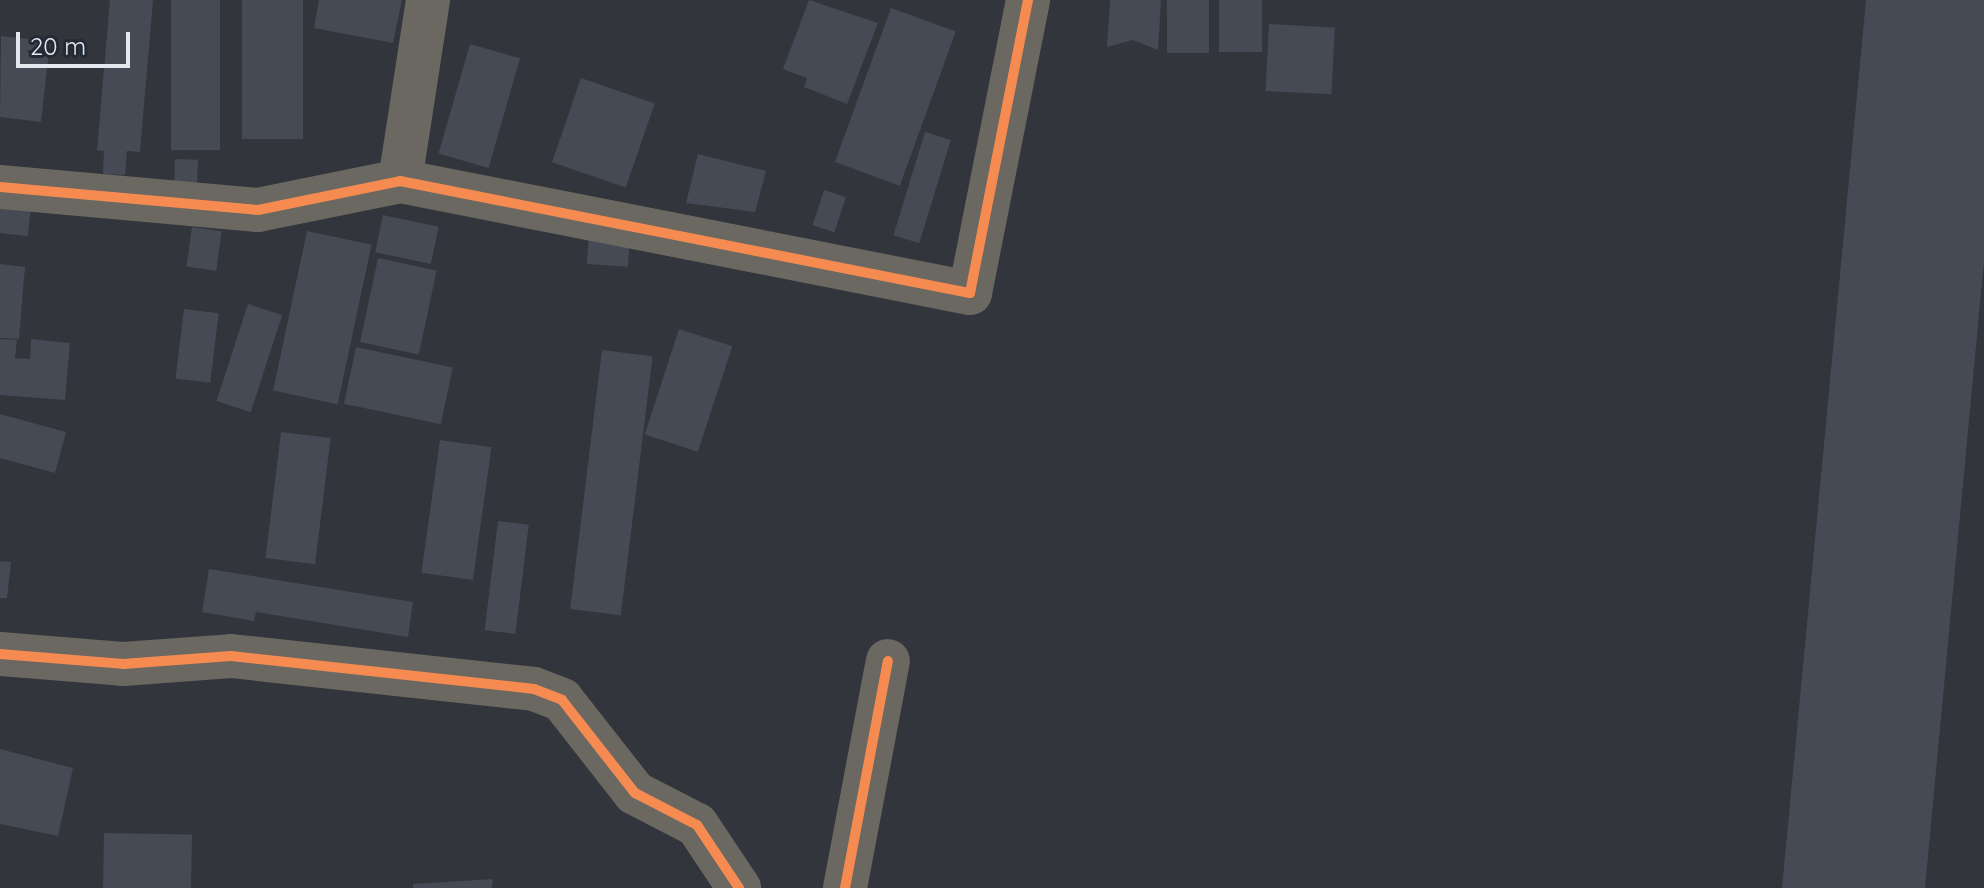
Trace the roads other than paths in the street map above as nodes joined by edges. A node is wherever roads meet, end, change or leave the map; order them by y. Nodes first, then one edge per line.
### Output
1 (428, 0) edge
2 (1028, 0) edge
3 (400, 181) junction
4 (0, 187) edge
5 (0, 654) edge
6 (888, 661) dead end
7 (739, 888) edge
8 (845, 888) edge

1 - 3 street
2 - 3 street
3 - 4 street
5 - 7 street
6 - 8 street

